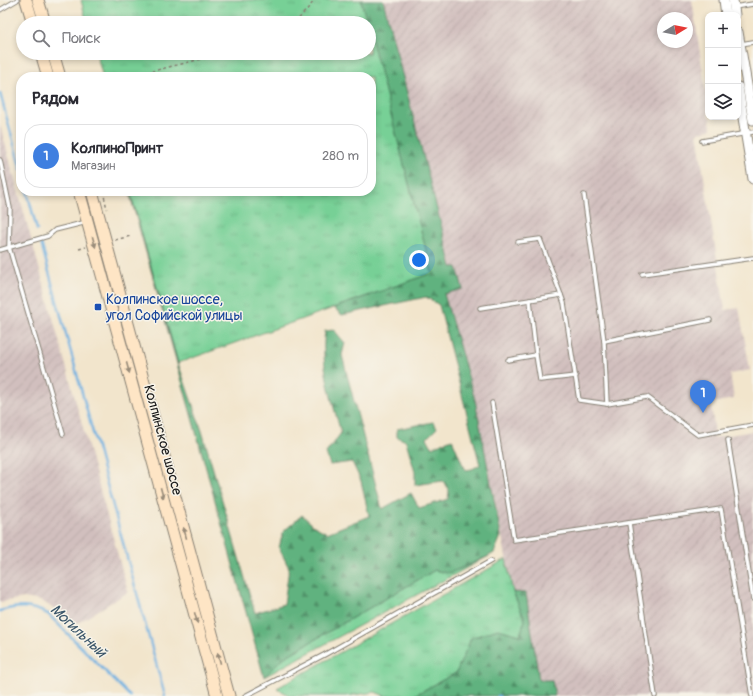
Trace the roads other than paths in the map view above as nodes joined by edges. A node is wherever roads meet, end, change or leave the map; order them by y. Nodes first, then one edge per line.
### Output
1 (17, 0) edge
2 (26, 0) edge
3 (38, 0) edge
4 (724, 0) edge
5 (753, 4) edge
6 (734, 7) edge
7 (0, 10) edge
8 (726, 12) edge
9 (30, 16) edge
10 (43, 16) edge
11 (753, 42) edge
12 (741, 44) edge
13 (740, 48) edge
14 (43, 60) edge
15 (56, 60) edge
16 (47, 72) edge
17 (59, 72) edge
18 (741, 100) edge
19 (753, 120) edge
20 (749, 133) edge
21 (702, 141) dead end
22 (0, 160) edge
23 (753, 179) edge
24 (584, 195) dead end
25 (80, 196) edge
26 (93, 196) edge
27 (88, 221) junction
28 (518, 242) dead end
29 (9, 247) junction
30 (0, 250) edge
31 (753, 258) edge
32 (642, 274) dead end
33 (561, 295) junction
34 (530, 300) junction
35 (480, 308) dead end
36 (710, 320) dead end
37 (604, 341) junction
38 (536, 355) junction
39 (508, 360) dead end
40 (576, 376) junction
41 (492, 403) dead end
42 (607, 404) junction
43 (753, 425) edge
44 (63, 434) dead end
45 (728, 440) dead end
46 (629, 523) junction
47 (491, 561) dead end
48 (753, 599) edge
49 (216, 696) edge
50 (229, 696) edge
51 (245, 696) edge
52 (656, 696) edge
53 (752, 696) edge

1 - 7 lane
2 - 9 main road
3 - 10 main road
4 - 8 street
5 - 6 lane
11 - 12 lane
13 - 19 street
14 - 16 main road
15 - 17 main road
18 - 20 street
20 - 21 lane
20 - 23 street
22 - 29 lane
24 - 37 lane
25 - 27 main road, Колпинское шоссе
50 -> 26 main road, Колпинское шоссе
27 - 29 lane
27 -> 49 main road, Колпинское шоссе
28 - 33 lane
29 - 30 lane
29 - 44 lane
31 - 32 lane
33 - 34 lane
33 - 40 lane
34 - 35 lane
34 - 38 lane
36 - 37 lane
37 - 42 lane
38 - 39 lane
38 - 40 lane
40 - 42 lane
41 - 46 lane
42 - 43 lane
45 - 48 lane
46 - 52 lane
46 - 53 lane
47 - 51 lane

